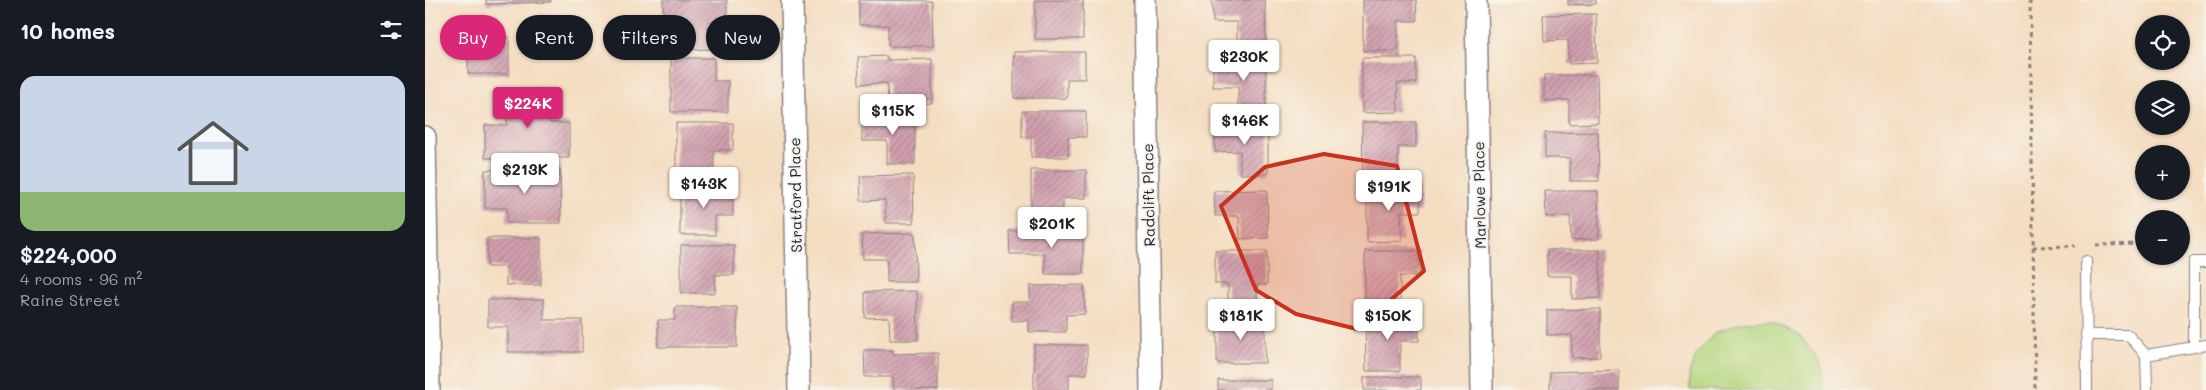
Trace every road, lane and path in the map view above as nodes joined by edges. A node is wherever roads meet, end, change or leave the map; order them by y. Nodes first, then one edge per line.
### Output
1 (792, 0) edge
2 (1145, 0) edge
3 (1476, 0) edge
4 (2030, 0) edge
5 (425, 137) edge
6 (2086, 261) dead end
7 (2206, 262) edge
8 (2086, 336) junction
9 (2206, 345) edge
10 (2194, 347) junction
11 (2147, 355) junction
12 (429, 390) edge
13 (799, 390) edge
14 (1151, 390) edge
15 (1482, 390) edge
16 (2035, 390) edge
17 (2087, 390) edge
18 (2147, 390) edge

1 - 13 street, Stratford Place
2 - 14 street, Radclift Place
3 - 15 street, Marlowe Place
4 - 16 path
5 - 12 street
6 - 8 lane
7 - 10 lane
8 - 11 lane
8 - 17 lane
9 - 10 lane
10 - 11 lane
11 - 18 lane

